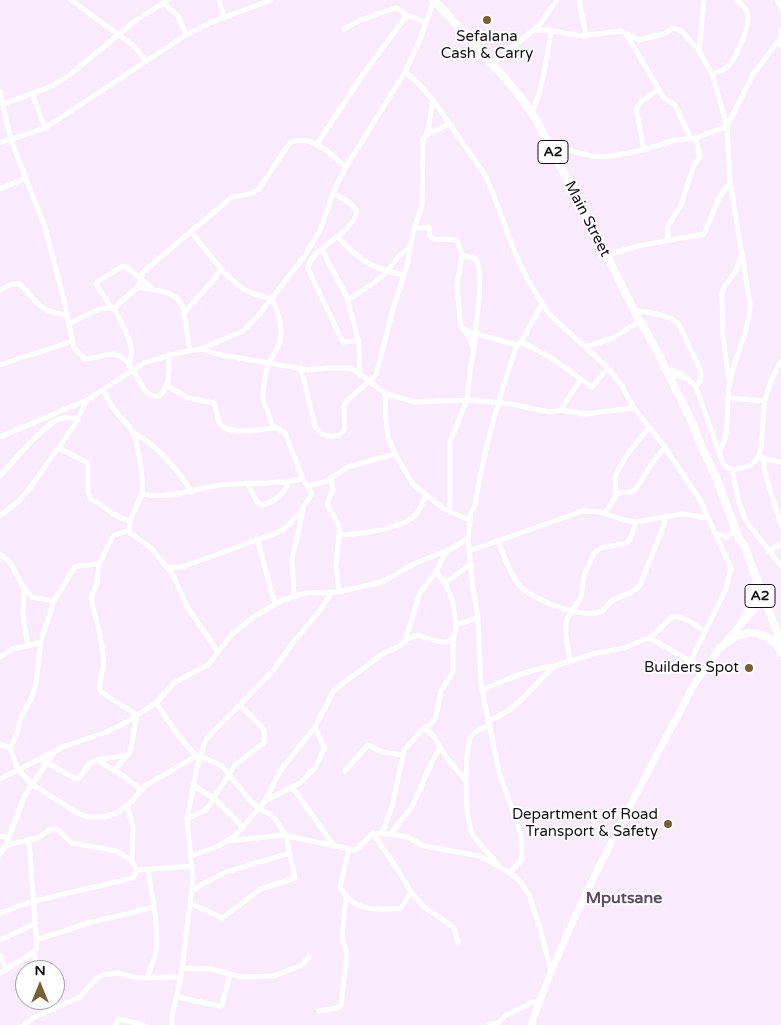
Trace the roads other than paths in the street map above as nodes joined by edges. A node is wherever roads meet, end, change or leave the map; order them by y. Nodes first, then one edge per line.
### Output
1 (71, 0) edge
2 (219, 0) edge
3 (271, 0) edge
4 (434, 0) edge
5 (557, 0) edge
6 (579, 0) edge
7 (704, 0) edge
8 (736, 0) edge
9 (777, 0) edge
10 (166, 1) edge
11 (781, 8) edge
12 (407, 15) junction
13 (224, 18) junction
14 (425, 22) junction
15 (344, 29) dead end
16 (534, 30) junction
17 (781, 30) edge
18 (551, 31) junction
19 (625, 33) junction
20 (118, 34) junction
21 (186, 35) junction
22 (586, 36) junction
23 (780, 42) edge
24 (699, 51) junction
25 (146, 61) junction
26 (492, 65) junction
27 (405, 72) junction
28 (712, 74) junction
29 (659, 89) junction
30 (0, 92) edge
31 (32, 93) junction
32 (433, 100) junction
33 (3, 104) junction
34 (532, 112) junction
35 (449, 124) junction
36 (728, 126) junction
37 (45, 128) junction
38 (426, 136) junction
39 (693, 138) junction
40 (11, 140) junction
41 (0, 143) edge
42 (317, 144) junction
43 (551, 146) junction
44 (644, 150) junction
45 (346, 167) junction
46 (26, 178) junction
47 (730, 182) junction
48 (0, 189) edge
49 (332, 193) junction
50 (414, 229) junction
51 (192, 233) junction
52 (338, 237) junction
53 (665, 241) junction
54 (411, 246) junction
55 (322, 250) junction
56 (742, 254) junction
57 (462, 255) junction
58 (606, 255) junction
59 (221, 268) junction
60 (386, 272) junction
61 (404, 275) junction
62 (141, 280) junction
63 (138, 287) junction
64 (153, 289) junction
65 (0, 290) edge
66 (272, 299) junction
67 (348, 300) junction
68 (543, 303) junction
69 (113, 308) junction
70 (634, 310) junction
71 (184, 313) junction
72 (67, 315) junction
73 (641, 323) junction
74 (69, 324) junction
75 (461, 326) junction
76 (475, 333) junction
77 (73, 341) junction
78 (359, 342) junction
79 (519, 344) junction
80 (585, 347) junction
81 (201, 349) junction
82 (190, 350) junction
83 (474, 350) junction
84 (169, 355) junction
85 (781, 361) edge
86 (269, 363) junction
87 (0, 365) edge
88 (131, 368) junction
89 (301, 368) junction
90 (608, 368) junction
91 (666, 370) junction
92 (360, 374) junction
93 (684, 377) junction
94 (580, 380) junction
95 (670, 381) junction
96 (369, 382) junction
97 (166, 385) junction
98 (729, 385) junction
99 (696, 387) junction
100 (103, 390) junction
101 (677, 392) junction
102 (386, 394) junction
103 (728, 398) junction
104 (87, 400) junction
105 (467, 400) junction
106 (765, 401) junction
107 (499, 402) junction
108 (634, 408) junction
109 (561, 410) junction
110 (78, 420) junction
111 (649, 427) junction
112 (276, 428) junction
113 (134, 433) junction
114 (0, 437) edge
115 (700, 442) junction
116 (665, 446) junction
117 (59, 448) junction
118 (719, 452) junction
119 (395, 454) junction
120 (761, 458) junction
121 (781, 462) edge
122 (732, 470) junction
123 (0, 476) edge
124 (331, 477) junction
125 (303, 479) junction
126 (289, 482) junction
127 (248, 484) junction
128 (308, 486) junction
129 (192, 492) junction
130 (617, 493) junction
131 (142, 494) junction
132 (426, 495) junction
133 (450, 511) junction
134 (303, 512) junction
135 (605, 513) junction
136 (0, 516) edge
137 (666, 517) junction
138 (708, 518) junction
139 (470, 520) junction
140 (130, 522) junction
141 (636, 522) junction
142 (781, 525) edge
143 (129, 530) junction
144 (736, 530) junction
145 (715, 532) junction
146 (340, 535) junction
147 (468, 538) junction
148 (257, 539) junction
149 (739, 539) junction
150 (498, 541) junction
151 (781, 544) edge
152 (446, 551) junction
153 (470, 551) junction
154 (769, 551) junction
155 (0, 554) edge
156 (99, 564) junction
157 (470, 564) junction
158 (781, 566) edge
159 (167, 568) junction
160 (436, 570) junction
161 (445, 583) junction
162 (755, 584) junction
163 (24, 588) junction
164 (332, 592) junction
165 (339, 592) junction
166 (294, 596) junction
167 (763, 599) junction
168 (54, 601) junction
169 (275, 604) junction
170 (572, 610) junction
171 (478, 618) junction
172 (742, 622) junction
173 (456, 625) junction
174 (704, 631) junction
175 (650, 638) junction
176 (453, 639) junction
177 (41, 641) junction
178 (405, 641) junction
179 (28, 646) junction
180 (721, 648) junction
181 (780, 648) edge
182 (218, 652) junction
183 (0, 657) edge
184 (570, 661) junction
185 (690, 662) junction
186 (555, 666) junction
187 (704, 669) junction
188 (482, 690) junction
189 (156, 703) junction
190 (240, 705) junction
191 (137, 715) junction
192 (488, 724) junction
193 (315, 728) junction
194 (424, 728) junction
195 (0, 744) edge
196 (10, 748) junction
197 (440, 748) junction
198 (54, 752) junction
199 (128, 755) junction
200 (402, 755) junction
201 (199, 757) junction
202 (40, 759) junction
203 (96, 760) junction
204 (47, 763) junction
205 (18, 770) junction
206 (115, 770) junction
207 (345, 772) dead end
208 (230, 773) junction
209 (0, 779) edge
210 (467, 782) junction
211 (32, 784) junction
212 (194, 786) junction
213 (293, 788) junction
214 (140, 790) junction
215 (214, 798) junction
216 (265, 801) junction
217 (127, 805) junction
218 (259, 809) junction
219 (187, 819) junction
220 (244, 828) junction
221 (382, 832) junction
222 (373, 833) junction
223 (392, 834) junction
224 (0, 836) edge
225 (286, 836) junction
226 (9, 838) junction
227 (29, 841) junction
228 (229, 841) junction
229 (6, 845) junction
230 (334, 846) junction
231 (349, 849) junction
232 (290, 853) junction
233 (0, 854) edge
234 (192, 856) junction
235 (132, 861) junction
236 (193, 866) junction
237 (502, 869) junction
238 (138, 870) junction
239 (148, 870) junction
240 (510, 872) junction
241 (192, 890) junction
242 (411, 892) junction
243 (346, 895) junction
244 (34, 901) junction
245 (190, 903) junction
246 (154, 907) junction
247 (0, 913) edge
248 (36, 923) junction
249 (0, 940) edge
250 (36, 940) junction
251 (458, 942) dead end
252 (33, 953) junction
253 (0, 956) edge
254 (309, 957) dead end
255 (36, 960) edge
256 (182, 968) junction
257 (6, 969) junction
258 (551, 971) junction
259 (0, 973) edge
260 (230, 975) junction
261 (148, 978) junction
262 (181, 978) junction
263 (177, 997) junction
264 (540, 999) junction
265 (65, 1004) edge
266 (52, 1010) edge
267 (319, 1011) dead end
268 (24, 1025) edge
269 (115, 1025) edge
270 (144, 1025) edge
271 (172, 1025) edge
272 (489, 1025) edge
273 (530, 1025) edge

1 - 20 street
2 - 13 street
3 - 13 street
4 - 14 street
4 - 26 highway, Main Street / A2
5 - 16 street
6 - 22 street
7 - 24 street
8 - 28 street
9 - 11 street
10 - 20 street
10 - 21 street
12 - 14 street
12 - 15 street
12 - 42 street
13 - 21 street
14 - 27 street
16 - 18 street
16 - 26 street
17 - 23 street
18 - 22 street
18 - 34 street
19 - 22 street
19 - 24 street
19 - 29 street
20 - 25 street
20 - 31 street
21 - 25 street
23 - 36 street
24 - 28 street
25 - 37 street
26 - 34 highway, Main Street / A2
27 - 32 street
27 - 45 street
28 - 36 street
29 - 39 street
29 - 44 street
30 - 33 street
31 - 33 street
31 - 37 street
32 - 35 street
32 - 38 street
33 - 40 street
34 - 43 highway, Main Street / A2
35 - 38 street
35 - 68 street
36 - 39 street
36 - 47 street
37 - 40 street
38 - 50 street
39 - 44 street
39 - 53 street
40 - 41 street
40 - 46 street
42 - 45 street
42 - 51 street
43 - 44 street
43 - 58 highway, Main Street / A2
45 - 49 street
46 - 48 street
46 - 72 street
47 - 53 street
47 - 56 street
49 - 52 street
49 - 66 street
50 - 54 street
50 - 57 street
51 - 59 street
51 - 62 street
52 - 55 street
52 - 60 street
53 - 58 street
54 - 60 street
54 - 61 street
55 - 67 street
55 - 78 street
56 - 98 street
56 - 98 street
57 - 75 street
57 - 76 street
58 - 70 highway, Main Street / A2
59 - 66 street
59 - 71 street
60 - 61 street
60 - 67 street
61 - 96 street
62 - 63 street
62 - 64 street
62 - 69 street
63 - 64 street
63 - 69 street
64 - 71 street
65 - 72 street
66 - 81 street
66 - 86 street
67 - 78 street
68 - 79 street
68 - 80 street
69 - 74 street
69 - 88 street
70 - 73 highway, Main Street / A2
70 - 99 street
71 - 82 street
72 - 74 street
73 - 80 street
73 - 91 highway, Main Street / A2
73 - 95 highway, Main Street / A2
74 - 77 street
75 - 76 street
75 - 83 street
76 - 79 street
76 - 83 street
77 - 87 street
77 - 88 street
78 - 92 street
79 - 94 street
79 - 107 street
80 - 90 street
81 - 82 street
81 - 86 street
82 - 84 street
83 - 105 street
84 - 88 street
84 - 97 street
85 - 106 street
86 - 89 street
86 - 112 street
88 - 97 street
88 - 100 street
89 - 92 street
89 - 96 street
90 - 94 street
90 - 108 street
91 - 93 highway
91 - 95 highway, Main Street / A2
92 - 96 street
93 - 95 street
93 - 99 street
93 - 101 highway
94 - 109 street
95 - 101 highway, A2
95 - 115 highway, A2
96 - 102 street
97 - 112 street
98 - 103 street
99 - 118 street
100 - 104 street
100 - 113 street
101 - 115 highway, A2
102 - 105 street
102 - 119 street
103 - 106 street
103 - 118 street
104 - 110 street
104 - 114 street
105 - 107 street
105 - 133 street
106 - 120 street
107 - 109 street
107 - 139 street
108 - 109 street
108 - 111 street
110 - 117 street
110 - 123 street
111 - 116 street
111 - 130 street
112 - 125 street
113 - 129 street
113 - 131 street
115 - 144 highway, A2
116 - 130 street
116 - 138 street
117 - 136 street
117 - 140 street
118 - 122 street
119 - 124 street
119 - 132 street
120 - 121 street
120 - 122 street
120 - 142 street
122 - 154 street
124 - 128 street
124 - 146 street
125 - 126 street
125 - 128 street
126 - 127 street
126 - 127 street
127 - 129 street
128 - 134 street
129 - 131 street
130 - 135 street
131 - 140 street
132 - 133 street
132 - 146 street
133 - 139 street
134 - 148 street
134 - 166 street
135 - 141 street
135 - 150 street
137 - 138 street
137 - 141 street
137 - 170 street
138 - 145 street
139 - 147 street
140 - 143 street
141 - 170 street
143 - 156 street
143 - 159 street
144 - 145 street
144 - 149 highway, A2
145 - 174 street
146 - 165 street
147 - 152 street
147 - 153 street
148 - 159 street
148 - 169 street
149 - 162 highway, A2
149 - 167 highway, A2
150 - 153 street
150 - 170 street
151 - 154 street
152 - 160 street
152 - 165 street
153 - 157 street
154 - 158 street
155 - 163 street
156 - 168 street
156 - 191 street
157 - 161 street
157 - 171 street
159 - 182 street
160 - 161 street
160 - 178 street
161 - 173 street
162 - 167 highway, A2
162 - 172 highway
163 - 168 street
163 - 179 street
164 - 165 street
164 - 166 street
164 - 190 street
166 - 169 street
167 - 172 main road
167 - 181 highway, A2
168 - 177 street
169 - 182 street
170 - 184 street
171 - 173 street
171 - 188 street
172 - 180 main road
173 - 176 street
174 - 175 street
174 - 185 street
175 - 184 street
175 - 185 street
176 - 178 street
176 - 194 street
177 - 179 street
177 - 196 street
178 - 193 street
179 - 183 street
180 - 181 highway
180 - 187 main road
182 - 189 street
184 - 186 street
185 - 187 street
186 - 188 street
186 - 192 street
187 - 258 main road
188 - 192 street
189 - 191 street
189 - 201 street
190 - 201 street
190 - 208 street
191 - 198 street
191 - 199 street
192 - 210 street
192 - 240 street
193 - 213 street
193 - 216 street
194 - 197 street
194 - 200 street
195 - 196 street
196 - 205 street
197 - 210 street
197 - 223 street
198 - 202 street
198 - 204 street
199 - 203 street
199 - 206 street
200 - 207 street
200 - 221 street
201 - 208 street
201 - 212 street
201 - 214 street
202 - 204 street
202 - 205 street
203 - 204 street
203 - 206 street
204 - 211 street
205 - 209 street
205 - 211 street
206 - 214 street
208 - 215 street
208 - 218 street
210 - 237 street
211 - 217 street
211 - 226 street
212 - 215 street
212 - 219 street
213 - 216 street
213 - 230 street
214 - 217 street
215 - 219 street
215 - 220 street
216 - 218 street
217 - 235 street
218 - 220 street
218 - 225 street
219 - 234 street
220 - 228 street
221 - 222 street
221 - 223 street
222 - 231 street
222 - 242 street
223 - 237 street
224 - 226 street
225 - 228 street
225 - 230 street
225 - 232 street
226 - 229 street
227 - 229 street
227 - 235 street
227 - 244 street
228 - 234 street
229 - 233 street
230 - 231 street
231 - 243 street
232 - 241 street
232 - 245 street
234 - 236 street
235 - 238 street
236 - 239 street
236 - 241 street
237 - 240 street
238 - 239 street
238 - 244 street
239 - 246 street
240 - 258 street
241 - 245 street
242 - 243 street
242 - 251 street
243 - 267 street
244 - 247 street
244 - 248 street
245 - 256 street
246 - 250 street
246 - 261 street
248 - 249 street
248 - 250 street
250 - 252 street
252 - 255 street
252 - 257 street
253 - 257 street
254 - 260 street
256 - 260 street
256 - 262 street
257 - 259 street
258 - 264 main road
260 - 263 street
261 - 262 street
261 - 265 street
262 - 263 street
263 - 271 street
264 - 272 street
264 - 273 main road
266 - 268 street
269 - 270 street

